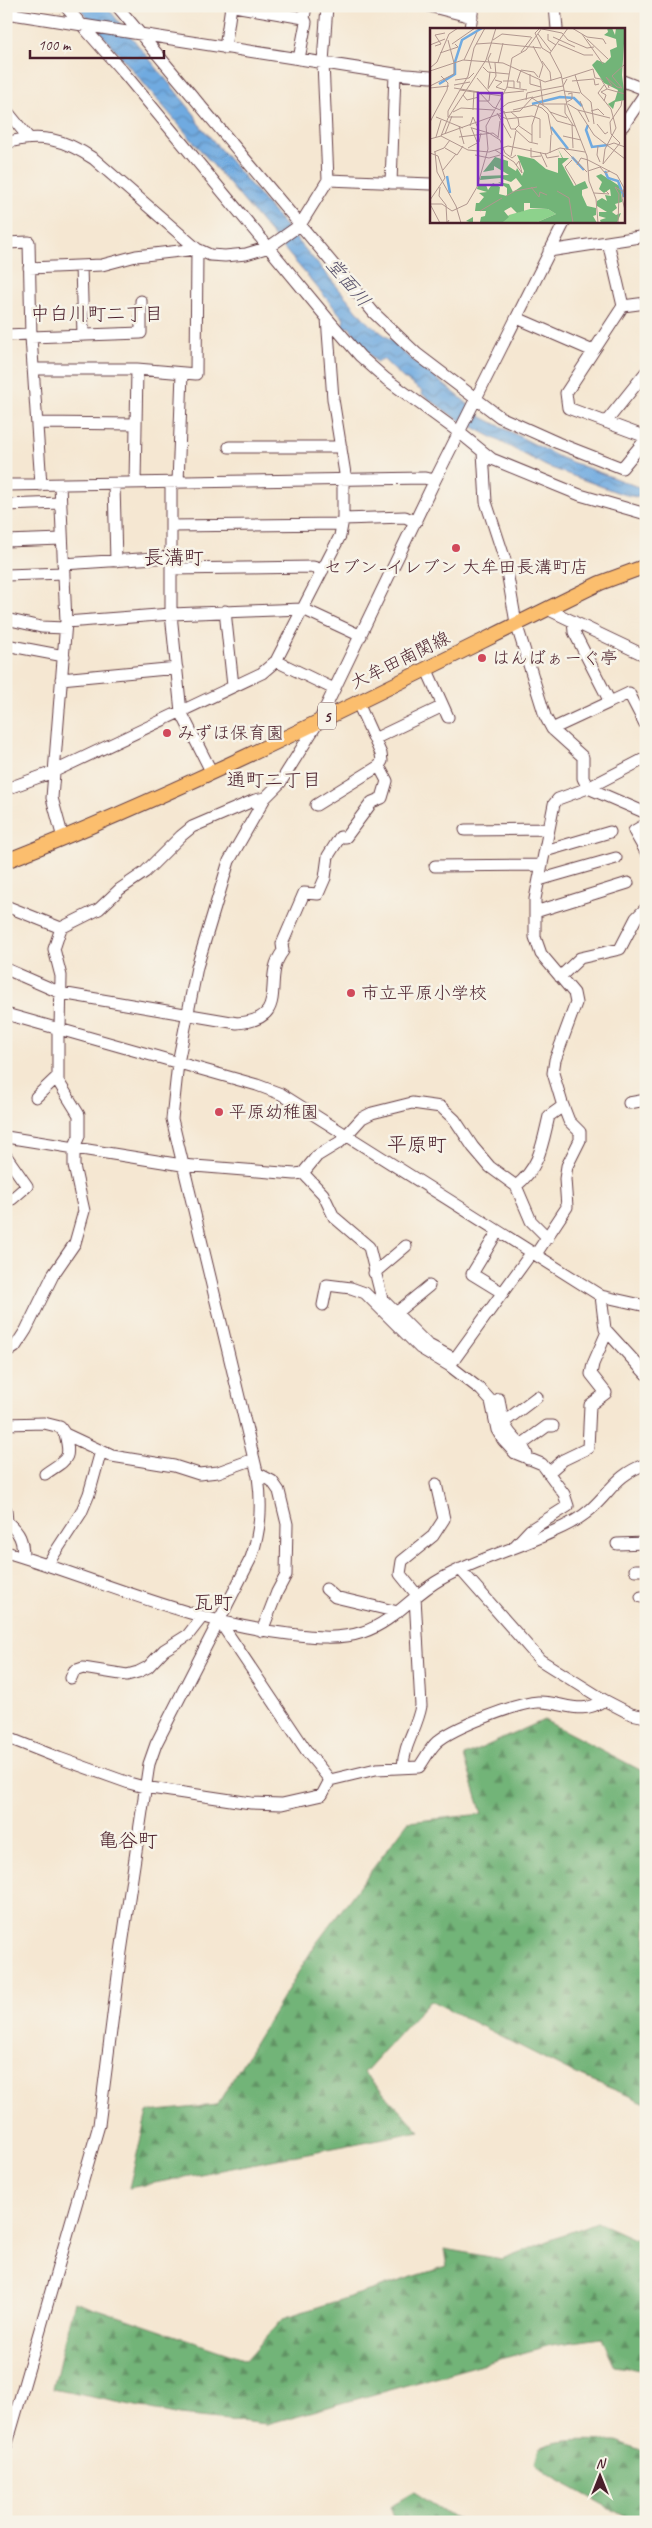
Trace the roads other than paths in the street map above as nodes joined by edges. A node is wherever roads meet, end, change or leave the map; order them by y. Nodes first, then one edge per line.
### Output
1 (65, 6) edge
2 (117, 6) edge
3 (233, 6) edge
4 (319, 6) edge
5 (327, 6) edge
6 (429, 6) edge
7 (555, 6) edge
8 (472, 11) edge
9 (305, 12) edge
10 (6, 13) edge
11 (85, 26) junction
12 (470, 28) edge
13 (557, 28) edge
14 (137, 34) junction
15 (225, 48) junction
16 (299, 59) junction
17 (323, 62) junction
18 (395, 74) junction
19 (430, 77) edge
20 (624, 81) edge
21 (646, 91) edge
22 (6, 110) edge
23 (624, 124) edge
24 (28, 136) junction
25 (6, 143) edge
26 (328, 180) junction
27 (391, 182) junction
28 (430, 184) edge
29 (564, 222) edge
30 (298, 227) junction
31 (646, 236) edge
32 (608, 242) junction
33 (6, 243) edge
34 (269, 247) junction
35 (197, 248) junction
36 (549, 251) junction
37 (81, 266) junction
38 (29, 268) junction
39 (141, 301) dead end
40 (646, 303) edge
41 (623, 306) junction
42 (327, 318) junction
43 (517, 318) junction
44 (6, 335) edge
45 (31, 336) junction
46 (83, 336) junction
47 (593, 352) junction
48 (33, 369) junction
49 (137, 369) junction
50 (646, 372) edge
51 (182, 373) junction
52 (476, 399) junction
53 (606, 422) junction
54 (38, 423) junction
55 (136, 424) junction
56 (460, 433) junction
57 (645, 440) edge
58 (229, 447) dead end
59 (341, 447) junction
60 (483, 452) junction
61 (344, 480) junction
62 (435, 480) junction
63 (135, 483) junction
64 (174, 483) junction
65 (114, 484) junction
66 (6, 485) edge
67 (41, 485) junction
68 (60, 485) junction
69 (61, 503) junction
70 (6, 505) edge
71 (646, 514) edge
72 (343, 521) junction
73 (416, 522) junction
74 (171, 526) junction
75 (62, 539) junction
76 (6, 541) edge
77 (171, 557) junction
78 (116, 561) junction
79 (646, 566) edge
80 (63, 569) junction
81 (171, 569) junction
82 (323, 570) junction
83 (6, 575) edge
84 (303, 609) junction
85 (547, 609) junction
86 (225, 612) junction
87 (171, 614) junction
88 (6, 619) edge
89 (573, 621) junction
90 (516, 624) junction
91 (65, 625) junction
92 (361, 636) junction
93 (6, 645) edge
94 (64, 656) junction
95 (646, 656) edge
96 (276, 661) junction
97 (177, 668) junction
98 (426, 668) junction
99 (61, 679) junction
100 (233, 686) junction
101 (334, 690) junction
102 (357, 701) junction
103 (610, 702) junction
104 (181, 712) junction
105 (320, 719) junction
106 (646, 726) edge
107 (552, 729) junction
108 (374, 739) junction
109 (646, 758) edge
110 (379, 766) junction
111 (211, 771) junction
112 (53, 772) junction
113 (588, 788) junction
114 (6, 789) edge
115 (265, 798) junction
116 (316, 805) dead end
117 (646, 813) edge
118 (646, 824) edge
119 (465, 830) dead end
120 (549, 830) junction
121 (610, 832) dead end
122 (63, 838) junction
123 (545, 851) junction
124 (646, 852) edge
125 (616, 858) dead end
126 (6, 861) edge
127 (542, 865) junction
128 (435, 866) dead end
129 (539, 880) junction
130 (628, 884) dead end
131 (6, 906) edge
132 (646, 908) edge
133 (535, 912) junction
134 (61, 928) junction
135 (6, 969) edge
136 (560, 977) junction
137 (61, 993) junction
138 (6, 1014) edge
139 (187, 1016) junction
140 (59, 1029) junction
141 (178, 1063) junction
142 (58, 1076) junction
143 (36, 1098) dead end
144 (646, 1100) edge
145 (629, 1103) dead end
146 (563, 1106) junction
147 (347, 1136) junction
148 (6, 1137) edge
149 (74, 1148) junction
150 (6, 1156) edge
151 (182, 1165) junction
152 (303, 1173) junction
153 (516, 1186) junction
154 (12, 1199) dead end
155 (498, 1231) junction
156 (548, 1238) junction
157 (406, 1246) dead end
158 (534, 1253) junction
159 (374, 1273) junction
160 (429, 1286) dead end
161 (503, 1293) junction
162 (601, 1296) junction
163 (323, 1304) dead end
164 (646, 1306) edge
165 (396, 1313) junction
166 (608, 1332) junction
167 (6, 1353) edge
168 (453, 1362) junction
169 (646, 1374) edge
170 (537, 1397) dead end
171 (499, 1398) dead end
172 (504, 1422) junction
173 (6, 1424) edge
174 (553, 1426) dead end
175 (64, 1434) junction
176 (521, 1445) junction
177 (101, 1451) junction
178 (254, 1459) junction
179 (528, 1459) junction
180 (646, 1464) edge
181 (257, 1473) junction
182 (548, 1473) junction
183 (45, 1474) dead end
184 (436, 1484) dead end
185 (6, 1510) edge
186 (646, 1543) edge
187 (616, 1544) dead end
188 (514, 1548) junction
189 (6, 1552) edge
190 (23, 1557) junction
191 (47, 1564) junction
192 (460, 1569) junction
193 (326, 1589) dead end
194 (416, 1596) junction
195 (398, 1612) junction
196 (202, 1617) junction
197 (220, 1622) junction
198 (262, 1631) junction
199 (71, 1678) dead end
200 (604, 1700) junction
201 (646, 1718) edge
202 (6, 1737) edge
203 (403, 1767) junction
204 (330, 1780) junction
205 (144, 1786) junction
206 (6, 2448) edge

1 - 11 street
2 - 14 street
3 - 9 street
3 - 15 street
4 - 5 street
5 - 17 street
6 - 8 street
7 - 13 street
8 - 12 street
9 - 16 street
10 - 11 street
11 - 14 street
11 - 34 street
14 - 15 street
14 - 30 street
15 - 16 street
16 - 17 street
17 - 18 street
17 - 26 street
18 - 19 street
18 - 27 street
20 - 21 street
21 - 23 street
22 - 24 street
24 - 25 street
24 - 35 street
26 - 27 street
26 - 30 street
27 - 28 street
29 - 36 street
30 - 34 street
30 - 52 street
31 - 32 street
32 - 36 street
32 - 41 street
33 - 38 street
34 - 35 street
34 - 42 street
35 - 37 street
35 - 51 street
36 - 43 street
37 - 38 street
37 - 46 street
38 - 45 street
39 - 46 street
40 - 41 street
41 - 47 street
42 - 56 street
42 - 59 street
43 - 47 street
43 - 52 street
44 - 45 street
45 - 46 street
45 - 48 street
47 - 53 street
48 - 49 street
48 - 54 street
49 - 51 street
49 - 55 street
50 - 53 street
51 - 64 street
52 - 56 street
52 - 57 street
53 - 57 street
54 - 55 street
54 - 67 street
55 - 63 street
56 - 60 street
56 - 62 street
58 - 59 street
59 - 61 street
60 - 71 street
60 - 90 street
61 - 62 street
61 - 64 street
61 - 72 street
62 - 73 street
63 - 64 street
63 - 65 street
64 - 74 street
65 - 68 street
65 - 78 street
66 - 67 street
67 - 68 street
68 - 69 street
69 - 70 street
69 - 75 street
72 - 73 street
72 - 74 street
72 - 82 street
73 - 92 street
74 - 77 street
75 - 76 street
75 - 80 street
77 - 78 street
77 - 81 street
78 - 80 street
79 - 85 main road, 大牟田南関線 / 5
80 - 83 street
80 - 91 street
81 - 82 street
81 - 87 street
82 - 84 street
84 - 86 street
84 - 92 street
84 - 96 street
85 - 89 street
85 - 90 main road, 大牟田南関線 / 5
86 - 87 street
86 - 100 street
87 - 91 street
87 - 97 street
88 - 91 street
89 - 95 street
89 - 103 street
90 - 98 main road, 大牟田南関線 / 5
90 - 107 street
91 - 94 street
92 - 101 street
93 - 94 street
94 - 99 street
96 - 100 street
96 - 101 street
97 - 99 street
97 - 104 street
98 - 102 main road, 大牟田南関線 / 5
98 - 108 street
99 - 112 street
100 - 104 street
101 - 105 street
102 - 105 main road, 大牟田南関線 / 5
102 - 108 street
103 - 106 street
103 - 107 street
104 - 111 street
104 - 112 street
105 - 111 main road, 大牟田南関線 / 5
105 - 115 street
107 - 113 street
108 - 110 street
109 - 113 street
110 - 116 street
110 - 139 street
111 - 122 main road, 大牟田南関線 / 5
112 - 114 street
112 - 122 street
113 - 117 street
113 - 120 street
115 - 134 street
115 - 139 street
118 - 124 street
119 - 120 street
120 - 123 street
121 - 123 street
122 - 126 main road, 大牟田南関線 / 5
123 - 127 street
125 - 129 street
127 - 128 street
127 - 129 street
129 - 133 street
130 - 133 street
131 - 134 street
132 - 136 street
133 - 136 street
134 - 137 street
135 - 137 street
136 - 146 street
137 - 139 street
137 - 140 street
138 - 140 street
139 - 141 street
140 - 141 street
140 - 142 street
141 - 147 street
141 - 151 street
142 - 143 street
142 - 149 street
144 - 145 street
146 - 153 street
146 - 156 street
147 - 152 street
147 - 153 street
147 - 155 street
148 - 149 street
149 - 151 street
149 - 167 street
150 - 154 street
151 - 152 street
151 - 178 street
152 - 159 street
153 - 156 street
155 - 158 street
155 - 161 street
156 - 158 street
157 - 159 street
158 - 161 street
158 - 162 street
159 - 165 street
160 - 165 street
161 - 168 street
162 - 164 street
162 - 166 street
163 - 168 street
165 - 168 street
166 - 169 street
166 - 182 street
168 - 179 street
170 - 172 street
171 - 172 street
172 - 176 street
173 - 175 street
174 - 176 street
175 - 177 street
175 - 183 street
176 - 179 street
177 - 178 street
177 - 191 street
178 - 181 street
179 - 182 street
180 - 188 street
181 - 197 street
181 - 198 street
182 - 188 street
184 - 194 street
185 - 190 street
186 - 187 street
188 - 192 street
189 - 190 street
190 - 191 street
191 - 196 street
192 - 194 street
192 - 200 street
193 - 195 street
194 - 195 street
194 - 203 street
195 - 198 street
196 - 197 street
196 - 199 street
197 - 198 street
197 - 204 street
197 - 205 street
200 - 201 street
200 - 203 street
202 - 205 street
203 - 204 street
204 - 205 street
205 - 206 street

